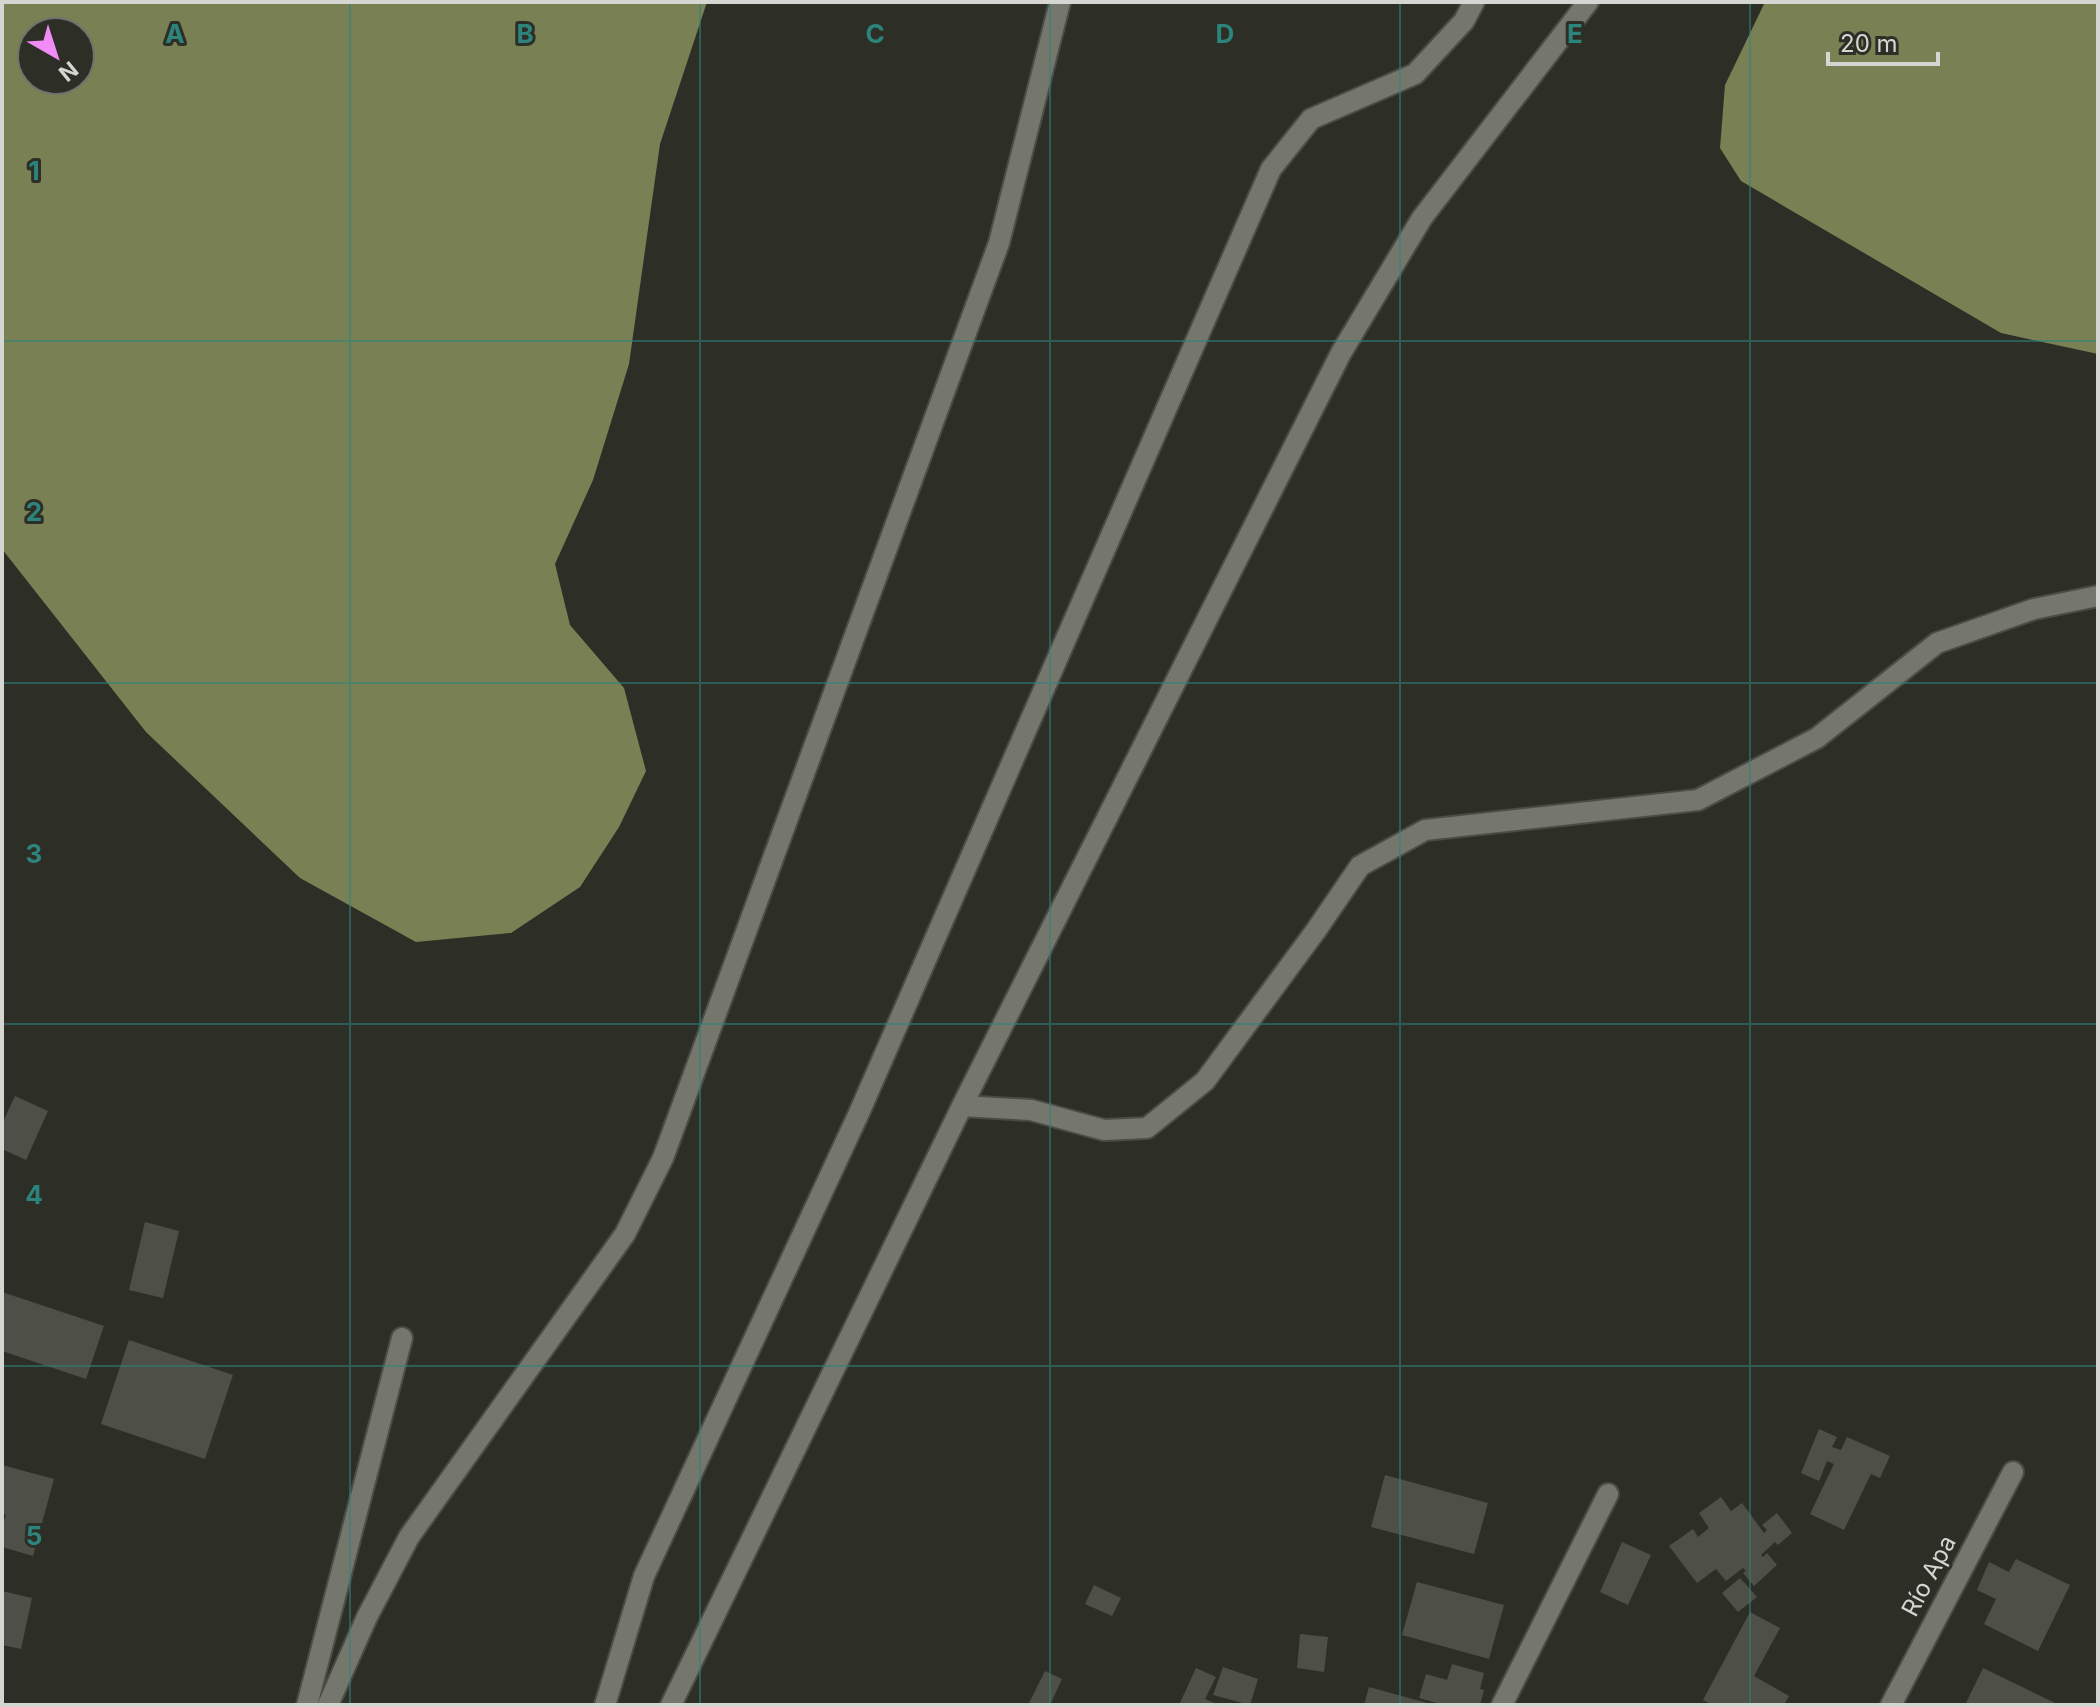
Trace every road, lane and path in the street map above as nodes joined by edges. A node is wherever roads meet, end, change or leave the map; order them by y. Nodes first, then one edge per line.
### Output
1 (1060, 2) edge
2 (1474, 2) edge
3 (1588, 2) edge
4 (2098, 596) edge
5 (962, 1106) junction
6 (402, 1338) dead end
7 (2013, 1472) dead end
8 (1608, 1494) dead end
9 (307, 1705) edge
10 (328, 1705) edge
11 (605, 1705) edge
12 (671, 1705) edge
13 (1502, 1705) edge
14 (1891, 1705) edge

1 - 10 street
2 - 11 street
3 - 5 street
4 - 5 street
5 - 12 street
6 - 9 street
7 - 14 street, Río Apa
8 - 13 street

